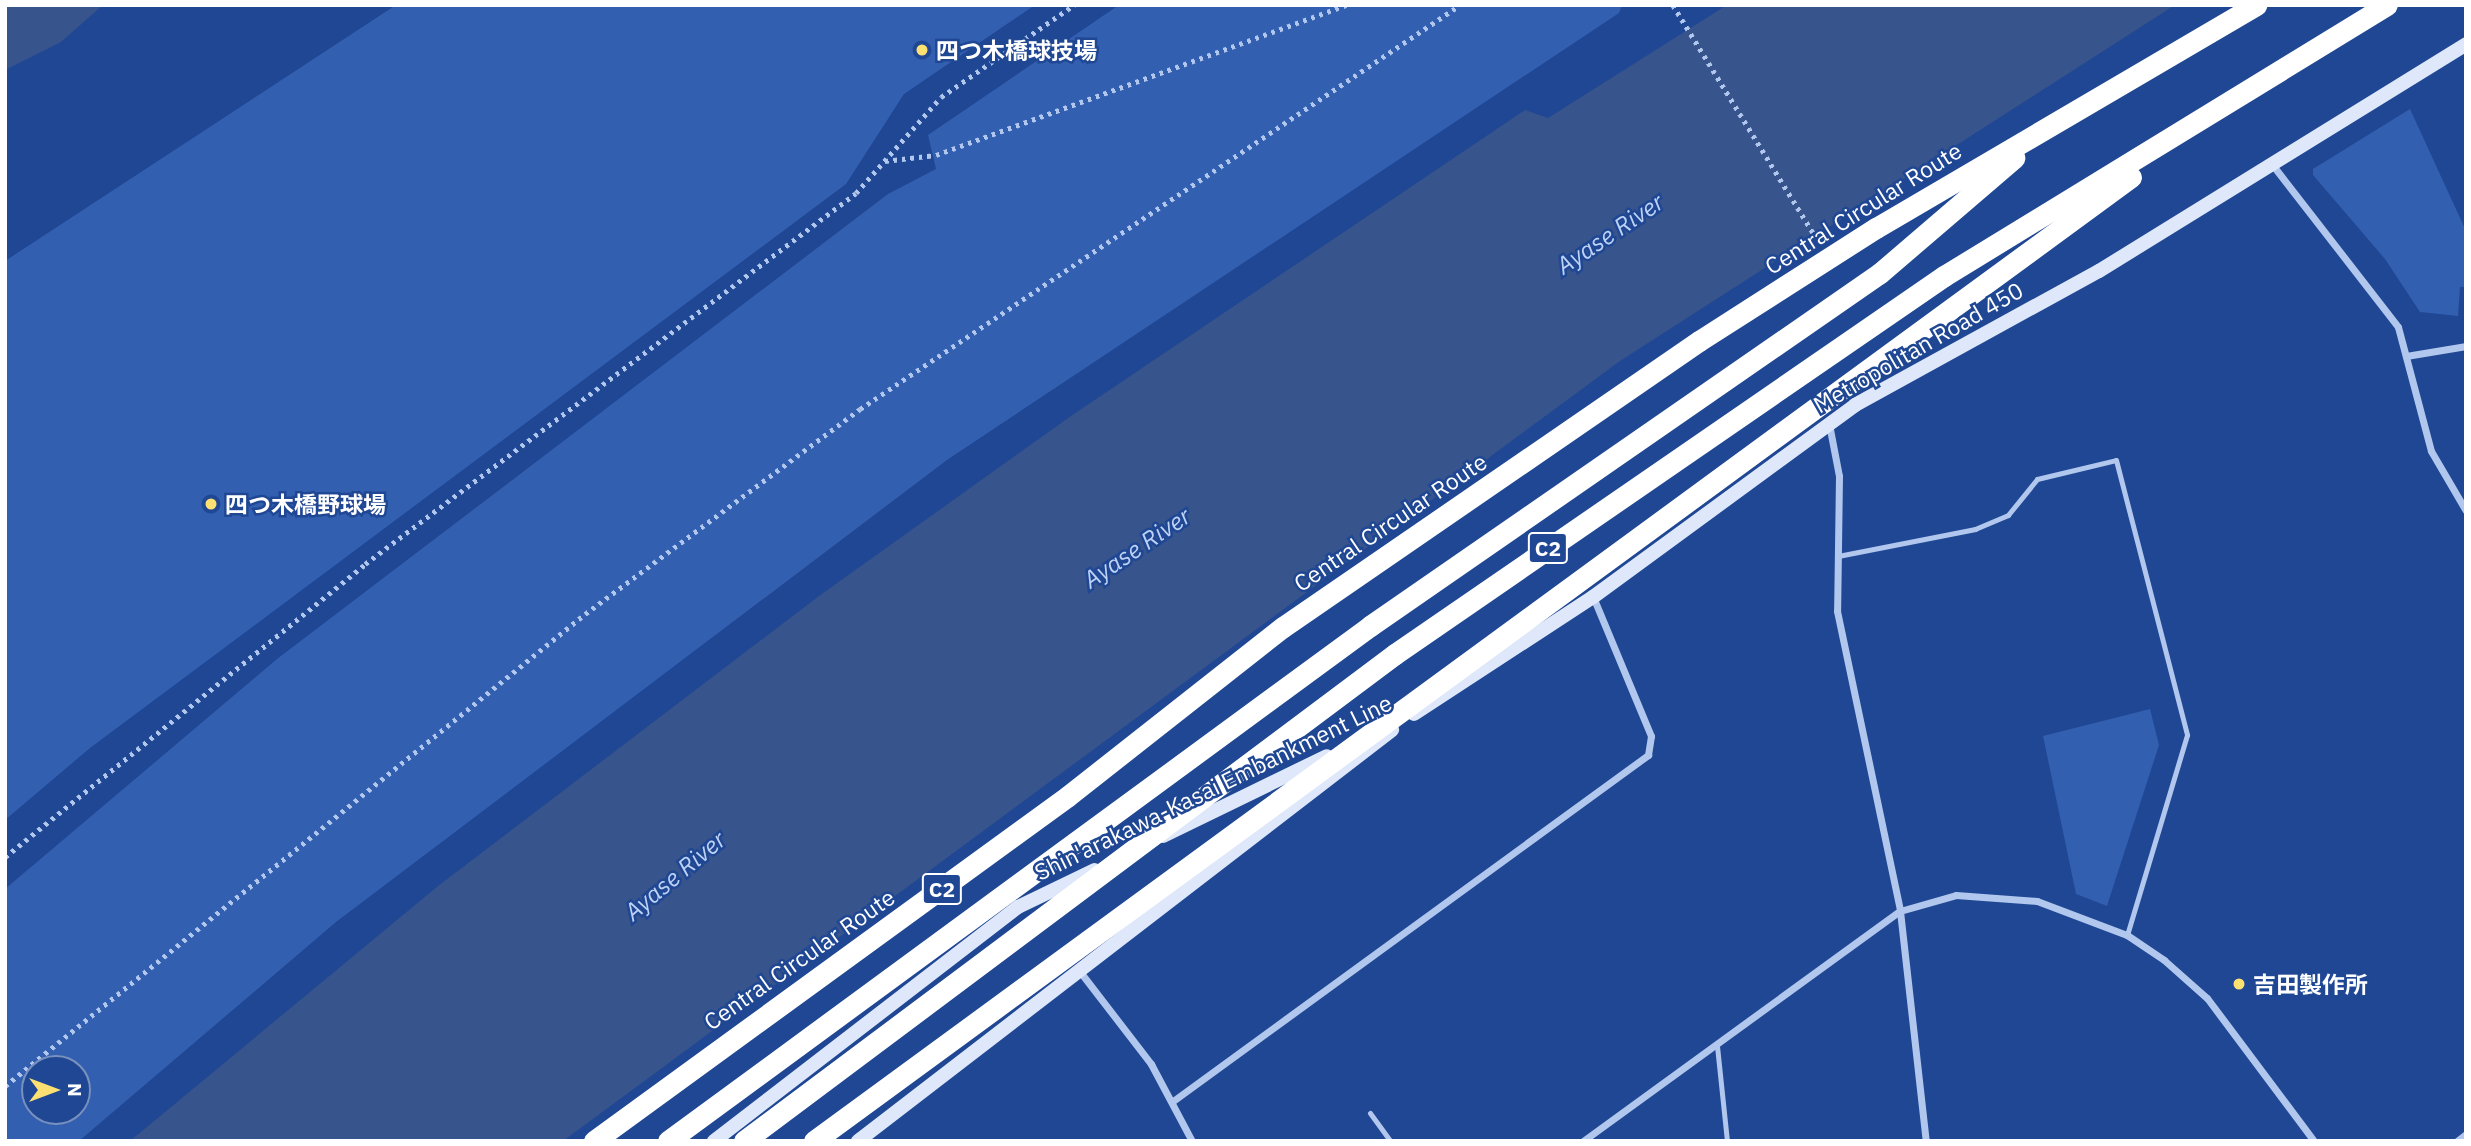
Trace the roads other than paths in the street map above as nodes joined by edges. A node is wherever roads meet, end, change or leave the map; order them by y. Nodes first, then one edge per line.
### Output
1 (2256, 5) edge
2 (2387, 5) edge
3 (2466, 44) edge
4 (2313, 49) junction
5 (2059, 119) junction
6 (2271, 163) junction
7 (2466, 346) edge
8 (2406, 356) junction
9 (1828, 424) junction
10 (2466, 511) edge
11 (1838, 556) junction
12 (1593, 597) junction
13 (1410, 716) junction
14 (1900, 911) junction
15 (2127, 935) junction
16 (1081, 972) junction
17 (1717, 1046) junction
18 (1173, 1101) junction
19 (1370, 1114) dead end
20 (2466, 1134) edge
21 (594, 1141) edge
22 (668, 1141) edge
23 (714, 1141) edge
24 (744, 1141) edge
25 (814, 1141) edge
26 (858, 1141) edge
27 (1192, 1141) edge
28 (1390, 1141) edge
29 (1583, 1141) edge
30 (1727, 1141) edge
31 (1926, 1141) edge
32 (2314, 1141) edge
33 (2456, 1141) edge

1 - 5 highway, Central Circular Route / C2
2 - 4 highway, C2
3 - 6 main road, Metropolitan Road 450
4 - 24 highway, C2
4 - 25 highway
5 - 21 highway, Central Circular Route / C2
5 - 22 highway
6 - 8 street
6 - 9 main road, Metropolitan Road 450
7 - 8 street
8 - 10 street
9 - 11 street
9 - 12 main road, Metropolitan Road 450
11 - 14 street
11 - 15 lane
12 - 13 main road, Metropolitan Road 450
12 - 18 street
13 - 16 main road, Shin'arakawa-Kasai Embankment Line
13 - 23 main road, Shin'arakawa-Kasai Embankment Line
14 - 15 street
14 - 17 street
14 - 31 street
15 - 32 street
16 - 18 street
16 - 26 main road, Shin'arakawa-Kasai Embankment Line
17 - 29 street
17 - 30 lane
18 - 27 street
19 - 28 lane
20 - 33 street

